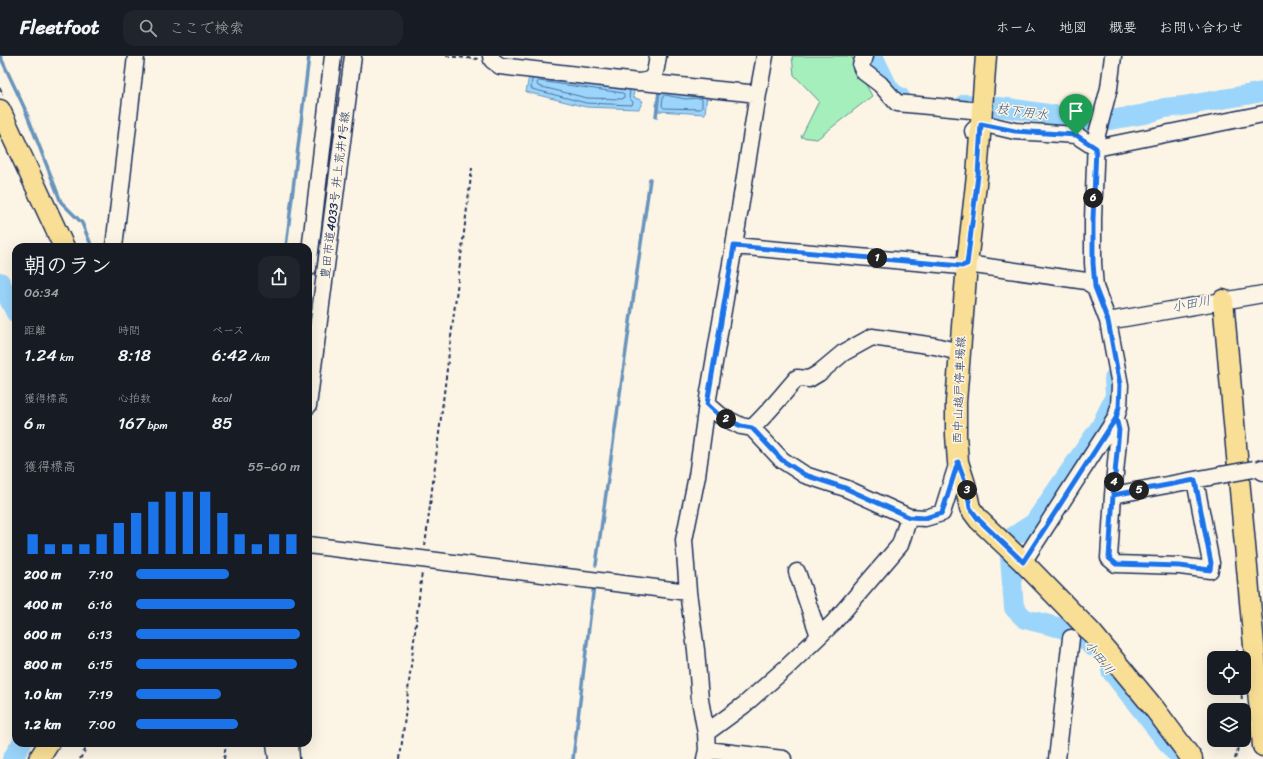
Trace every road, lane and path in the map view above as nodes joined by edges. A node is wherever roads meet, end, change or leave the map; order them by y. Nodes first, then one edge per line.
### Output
1 (136, 56) edge
2 (333, 56) edge
3 (353, 56) edge
4 (446, 56) edge
5 (658, 56) edge
6 (765, 56) edge
7 (864, 56) edge
8 (986, 56) edge
9 (1113, 56) edge
10 (492, 58) edge
11 (642, 82) junction
12 (758, 94) junction
13 (0, 110) edge
14 (1263, 114) edge
15 (980, 116) junction
16 (1096, 148) junction
17 (472, 168) dead end
18 (62, 243) edge
19 (114, 243) edge
20 (311, 243) edge
21 (734, 246) junction
22 (967, 264) junction
23 (1095, 287) junction
24 (1263, 294) edge
25 (1223, 300) junction
26 (1108, 321) junction
27 (959, 352) junction
28 (312, 375) edge
29 (707, 404) junction
30 (1116, 418) junction
31 (752, 428) junction
32 (958, 462) junction
33 (1261, 469) edge
34 (1195, 480) junction
35 (1113, 495) junction
36 (909, 517) junction
37 (312, 545) edge
38 (424, 559) junction
39 (1023, 562) junction
40 (797, 572) dead end
41 (688, 592) junction
42 (819, 636) junction
43 (1071, 638) dead end
44 (706, 733) junction
45 (1263, 746) edge
46 (47, 747) edge
47 (87, 747) edge
48 (226, 747) edge
49 (276, 747) edge
50 (290, 747) edge
51 (1238, 747) edge
52 (706, 754) edge
53 (39, 759) edge
54 (80, 759) edge
55 (224, 759) edge
56 (277, 759) edge
57 (291, 759) edge
58 (400, 759) edge
59 (783, 759) edge
60 (1057, 759) edge
61 (1192, 759) edge
62 (1235, 759) edge

1 - 19 street
2 - 20 street, 豊田市道4033号 井上荒井1号線
3 - 28 street, 豊田市道4033号 井上荒井1号線
4 - 10 path
5 - 11 street
6 - 12 street
7 - 15 street
8 - 15 main road, 西中山越戸停車場線
9 - 16 street
10 - 11 street
11 - 12 street
12 - 21 street
13 - 18 main road
14 - 16 street
15 - 16 street
15 - 22 main road, 西中山越戸停車場線
16 - 23 street
17 - 38 path
21 - 22 street
21 - 29 street
22 - 23 street
22 - 27 main road, 西中山越戸停車場線
23 - 26 street
24 - 25 street
25 - 26 street
25 - 45 main road
26 - 30 street
27 - 31 street
27 - 32 main road, 西中山越戸停車場線
29 - 31 street
29 - 41 street
30 - 35 street
30 - 39 street
31 - 36 street
32 - 36 street
32 - 39 main road, 西中山越戸停車場線
33 - 34 street, bridge
34 - 35 street
34 - 35 street
36 - 42 street
37 - 38 street
38 - 41 street
38 - 58 path
39 - 61 main road, 西中山越戸停車場線
40 - 42 street
41 - 44 street
42 - 44 street
43 - 60 street
44 - 52 street
46 - 53 main road
47 - 54 path
48 - 55 path
49 - 56 street
50 - 57 street
51 - 62 path
52 - 59 street

